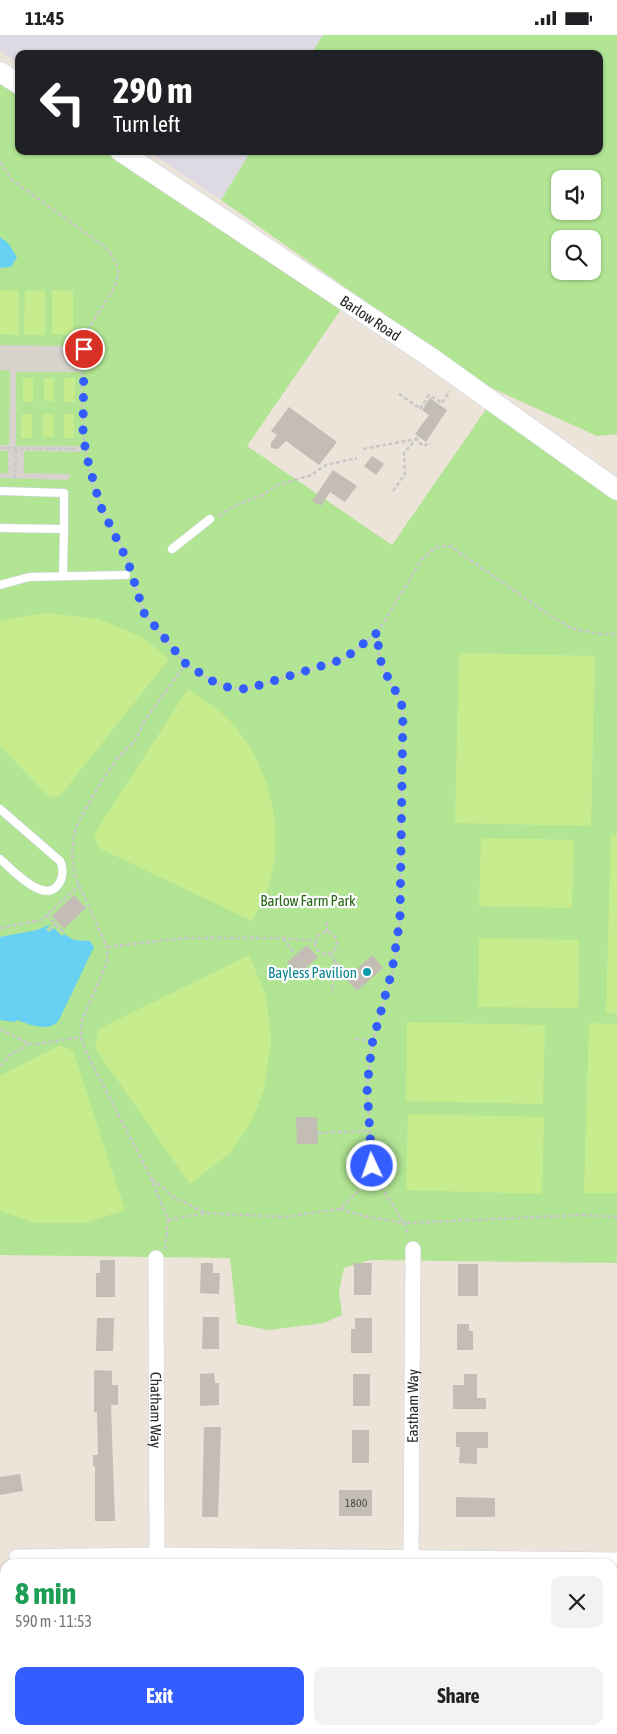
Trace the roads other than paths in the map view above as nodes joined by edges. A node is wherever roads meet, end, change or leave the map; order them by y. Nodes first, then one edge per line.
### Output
1 (0, 71) edge
2 (15, 81) edge
3 (126, 155) edge
4 (617, 490) edge
5 (0, 491) edge
6 (210, 519) road end
7 (0, 527) edge
8 (64, 529) junction
9 (172, 549) dead end
10 (129, 572) road end
11 (63, 575) junction
12 (0, 585) edge
13 (0, 809) edge
14 (0, 859) edge
15 (413, 1249) dead end
16 (156, 1259) road end
17 (17, 1557) dead end
18 (157, 1559) edge
19 (411, 1559) edge

1 - 2 street
3 - 4 street, Barlow Road
5 - 8 lane
6 - 9 lane
7 - 8 lane
8 - 11 lane
10 - 11 lane
11 - 12 lane
13 - 14 lane
15 - 19 street, Eastham Way
16 - 18 street, Chatham Way
17 - 18 street

